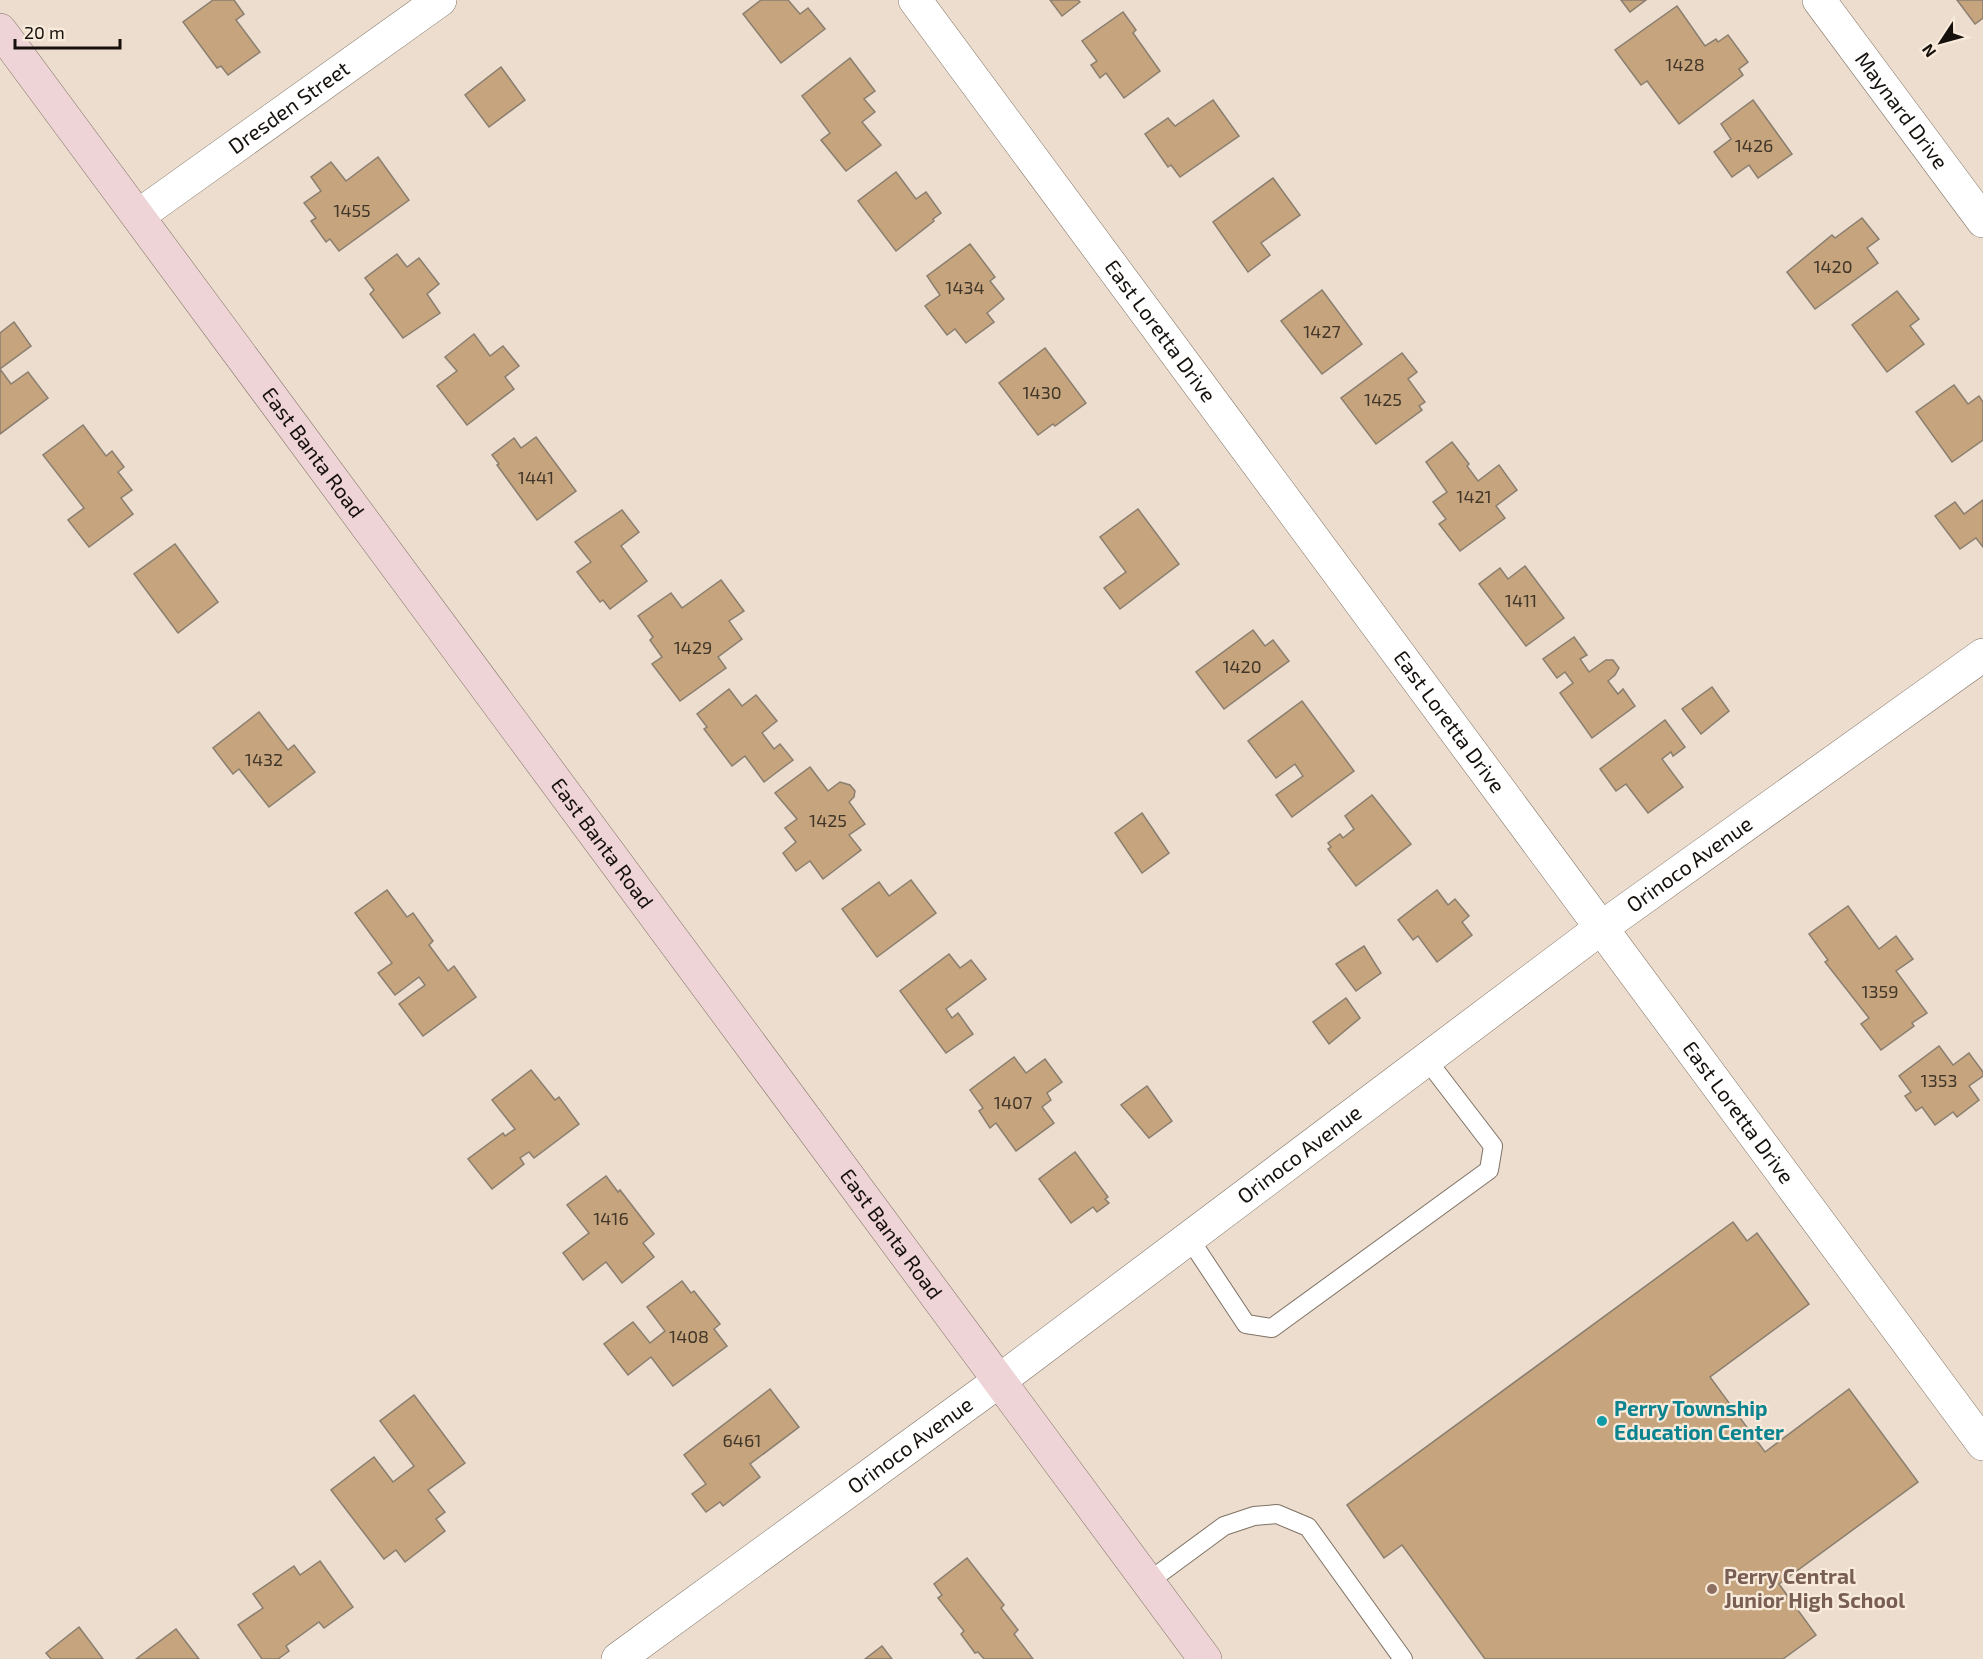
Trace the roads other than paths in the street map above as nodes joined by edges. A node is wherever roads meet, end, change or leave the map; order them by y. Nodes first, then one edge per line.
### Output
1 (440, 0) edge
2 (915, 0) edge
3 (1819, 0) edge
4 (0, 30) edge
5 (138, 216) junction
6 (1983, 222) edge
7 (1983, 655) edge
8 (1601, 928) junction
9 (1427, 1060) junction
10 (1189, 1239) junction
11 (999, 1381) junction
12 (1983, 1444) edge
13 (1148, 1582) junction
14 (618, 1659) edge
15 (1205, 1659) edge
16 (1403, 1659) edge

1 - 5 street, Dresden Street
2 - 8 street, East Loretta Drive
3 - 6 street, Maynard Drive
4 - 5 street, East Banta Road
5 - 11 street, East Banta Road
7 - 8 street, Orinoco Avenue
8 - 9 street, Orinoco Avenue
8 - 12 street, East Loretta Drive
9 - 10 street, Orinoco Avenue
9 - 10 lane
10 - 11 street, Orinoco Avenue
11 - 13 street, East Banta Road
11 - 14 street, Orinoco Avenue
13 - 15 street, East Banta Road
13 - 16 lane

